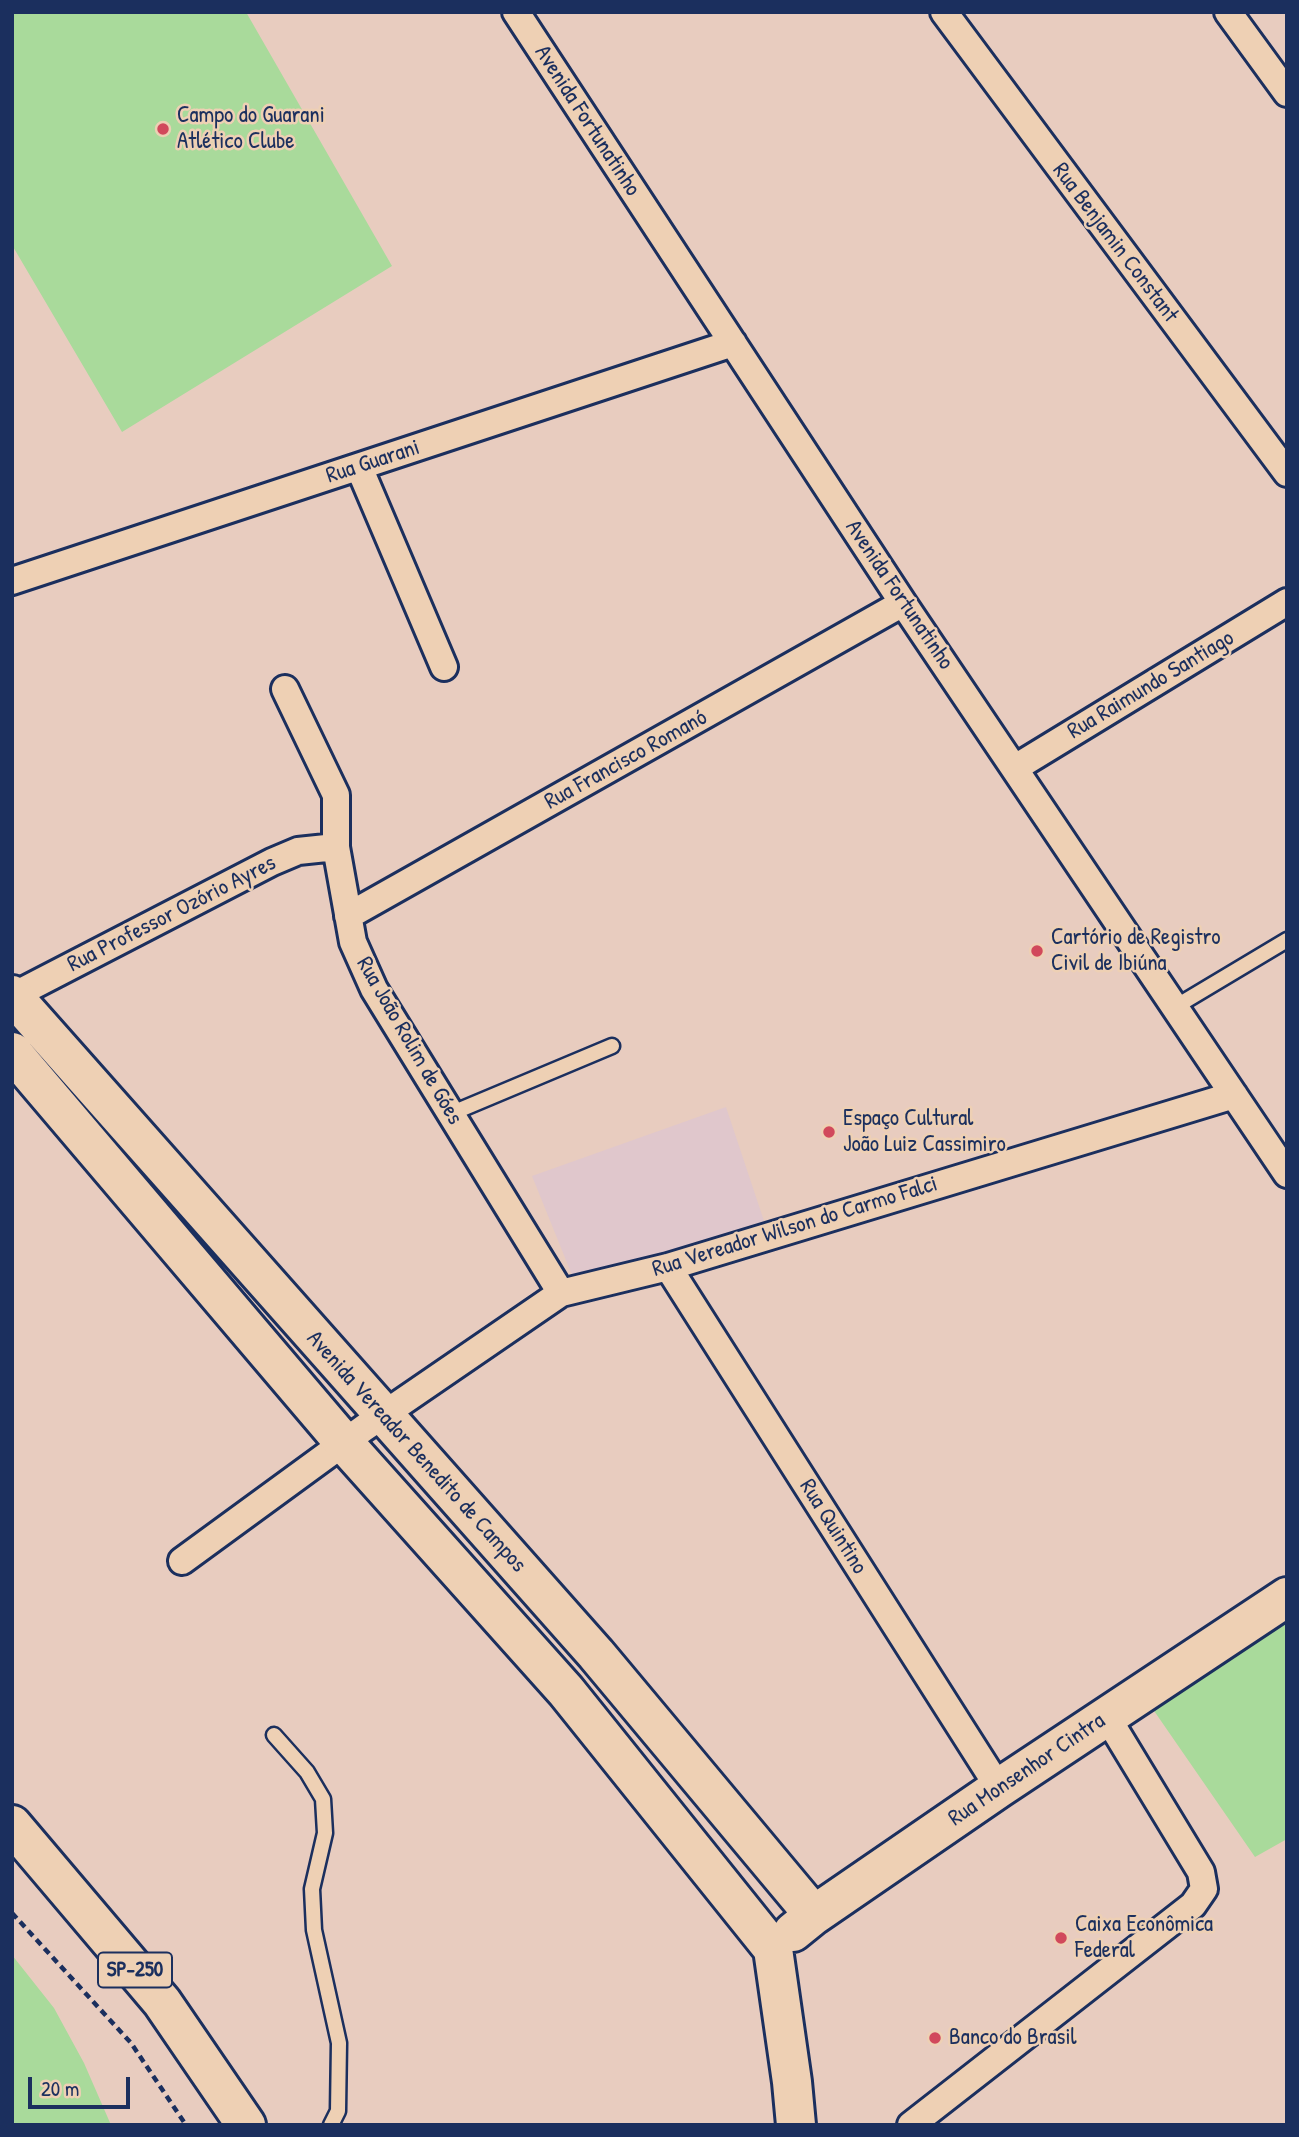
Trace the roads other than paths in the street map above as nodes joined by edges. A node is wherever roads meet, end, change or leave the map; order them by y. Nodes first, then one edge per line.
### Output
1 (516, 12) edge
2 (944, 12) edge
3 (1228, 12) edge
4 (1287, 93) edge
5 (733, 343) junction
6 (359, 467) junction
7 (1287, 473) edge
8 (12, 581) edge
9 (1287, 602) edge
10 (903, 603) junction
11 (444, 667) dead end
12 (285, 690) dead end
13 (1015, 768) junction
14 (336, 847) junction
15 (348, 916) junction
16 (1287, 940) edge
17 (13, 996) edge
18 (1175, 1007) junction
19 (612, 1045) dead end
20 (12, 1052) edge
21 (1234, 1095) junction
22 (450, 1114) junction
23 (1287, 1174) edge
24 (668, 1267) junction
25 (561, 1293) junction
26 (383, 1415) junction
27 (345, 1444) junction
28 (182, 1561) dead end
29 (1287, 1597) edge
30 (596, 1654) junction
31 (566, 1691) junction
32 (1107, 1717) junction
33 (274, 1735) dead end
34 (999, 1788) junction
35 (12, 1825) edge
36 (814, 1915) junction
37 (773, 1949) junction
38 (246, 2125) edge
39 (331, 2125) edge
40 (796, 2125) edge
41 (911, 2125) edge

1 - 5 street, Avenida Fortunatinho
2 - 7 street, Rua Benjamin Constant
3 - 4 street
5 - 6 street, Rua Guarani
5 - 10 street, Avenida Fortunatinho
6 - 8 street, Rua Guarani
6 - 11 street
9 - 13 street, Rua Raimundo Santiago
10 - 13 street, Avenida Fortunatinho
10 - 15 street, Rua Francisco Romanó
12 - 14 street, Rua João Rolim de Góes
13 - 18 street, Avenida Fortunatinho
14 - 15 street, Rua João Rolim de Góes
14 - 17 street, Rua Professor Ozório Ayres
15 - 22 street, Rua João Rolim de Góes
16 - 18 lane
17 - 26 main road, Avenida Vereador Benedito de Campos
18 - 21 street, Avenida Fortunatinho
19 - 22 lane
20 - 27 main road, Avenida Vereador Benedito de Campos
21 - 23 street, Avenida Fortunatinho
21 - 24 street, Rua Vereador Wilson do Carmo Falci
22 - 25 street, Rua João Rolim de Góes
24 - 25 street, Rua Vereador Wilson do Carmo Falci
24 - 34 street, Rua Quintino
25 - 26 street, Rua Vereador Wilson do Carmo Falci
26 - 27 street, Rua Vereador Wilson do Carmo Falci
26 - 30 main road, Avenida Vereador Benedito de Campos
27 - 28 street, Rua Vereador Wilson do Carmo Falci
27 - 31 main road, Avenida Vereador Benedito de Campos
29 - 32 main road, Rua Monsenhor Cintra
30 - 31 main road
30 - 36 main road, Avenida Vereador Benedito de Campos
31 - 37 main road, Avenida Vereador Benedito de Campos
32 - 34 main road, Rua Monsenhor Cintra
32 - 41 street
33 - 39 lane
34 - 36 main road, Rua Monsenhor Cintra
35 - 38 main road, SP-250
36 - 37 main road, Rua Monsenhor Cintra
37 - 40 main road

